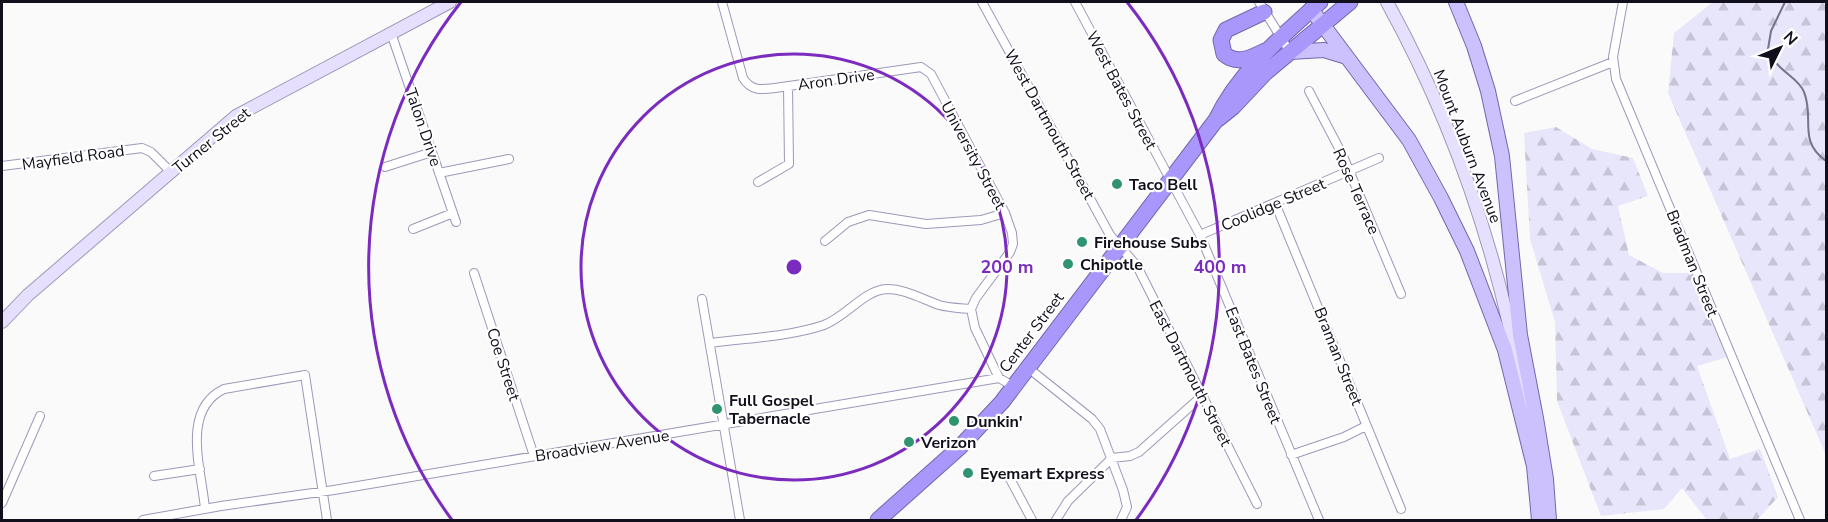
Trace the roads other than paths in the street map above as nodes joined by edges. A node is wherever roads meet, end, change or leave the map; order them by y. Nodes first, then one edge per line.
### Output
1 (450, 2) edge
2 (722, 2) edge
3 (982, 2) edge
4 (1075, 2) edge
5 (1350, 2) edge
6 (1388, 2) edge
7 (1456, 2) edge
8 (1623, 2) edge
9 (1313, 4) edge
10 (1262, 7) edge
11 (1323, 24) junction
12 (391, 33) junction
13 (1280, 36) junction
14 (1268, 49) junction
15 (1290, 52) junction
16 (1347, 57) junction
17 (1613, 62) junction
18 (924, 68) joint
19 (788, 86) junction
20 (1309, 91) dead end
21 (1515, 101) dead end
22 (1216, 120) junction
23 (432, 152) junction
24 (1379, 158) dead end
25 (509, 159) dead end
26 (2, 166) edge
27 (385, 168) dead end
28 (1349, 171) junction
29 (171, 172) junction
30 (440, 173) junction
31 (1170, 179) junction
32 (758, 182) dead end
33 (1275, 203) junction
34 (453, 213) junction
35 (1005, 213) junction
36 (456, 222) dead end
37 (413, 229) dead end
38 (1200, 235) junction
39 (825, 241) dead end
40 (1120, 244) junction
41 (474, 273) dead end
42 (1401, 294) dead end
43 (702, 298) dead end
44 (1505, 307) junction
45 (971, 309) junction
46 (2, 322) edge
47 (711, 343) junction
48 (1525, 363) junction
49 (1027, 367) junction
50 (1006, 382) junction
51 (1202, 396) junction
52 (40, 416) dead end
53 (724, 424) junction
54 (1366, 426) junction
55 (1292, 455) junction
56 (534, 456) junction
57 (1112, 458) junction
58 (1534, 466) junction
59 (200, 469) junction
60 (154, 476) dead end
61 (1009, 477) dead end
62 (5, 484) edge
63 (322, 491) junction
64 (2, 503) edge
65 (1257, 504) dead end
66 (205, 509) junction
67 (1401, 509) dead end
68 (143, 520) edge
69 (327, 520) edge
70 (740, 520) edge
71 (878, 520) edge
72 (1032, 520) edge
73 (1056, 520) edge
74 (1121, 520) edge
75 (1319, 520) edge
76 (1539, 520) edge
77 (1549, 520) edge
78 (1800, 520) edge

1 - 12 main road, Turner Street
2 - 19 street, Aron Drive
3 - 40 street, West Dartmouth Street
4 - 31 street, West Bates Street
5 - 11 highway, Center Street
6 - 44 main road, Mount Auburn Avenue
7 - 48 main road
8 - 17 street, Bradman Street
9 - 11 main road
9 - 13 highway, Center Street
10 - 13 street
10 - 14 highway
11 - 15 highway, Center Street
11 - 16 main road
12 - 23 street, Talon Drive
12 - 29 main road, Turner Street
13 - 14 highway, Center Street
13 - 15 street
14 - 22 highway, Center Street
15 - 16 main road
15 - 22 highway, Center Street
16 - 58 main road
17 - 21 street
17 - 78 street, Bradman Street
18 - 19 street, Aron Drive
18 - 35 street, University Street
19 - 32 street
20 - 28 street, Rose Terrace
22 - 31 highway, Center Street
23 - 27 street
23 - 30 street, Talon Drive
24 - 28 street, Coolidge Street
25 - 30 street
26 - 29 street, Mayfield Road
28 - 33 street, Coolidge Street
28 - 42 street, Rose Terrace
29 - 46 main road, Turner Street
30 - 34 street, Talon Drive
31 - 38 street, East Bates Street
31 - 40 highway, Center Street
33 - 38 street, Coolidge Street
33 - 54 street, Braman Street
34 - 36 street, Talon Drive
34 - 37 street
35 - 39 street
35 - 45 street, University Street
38 - 55 street, East Bates Street
40 - 49 highway, Center Street
40 - 51 street, East Dartmouth Street
41 - 56 street, Coe Street
43 - 47 street
44 - 48 main road, Mount Auburn Avenue
44 - 58 main road, Mount Auburn Avenue
45 - 47 street
45 - 50 street
47 - 53 street
48 - 77 main road, Mount Auburn Avenue
49 - 50 highway, Center Street
49 - 57 street
50 - 53 street, Broadview Avenue
50 - 71 highway, Center Street
51 - 57 street
51 - 65 street, East Dartmouth Street
52 - 62 street
53 - 56 street, Broadview Avenue
53 - 70 street
54 - 55 street
54 - 67 street, Braman Street
55 - 75 street, East Bates Street
56 - 63 street, Broadview Avenue
57 - 73 street
57 - 74 street
58 - 76 main road, Mount Auburn Avenue
59 - 60 street
59 - 63 street
59 - 66 street
61 - 72 street
62 - 64 street
63 - 66 street, Broadview Avenue
63 - 69 street
66 - 68 street, Broadview Avenue

